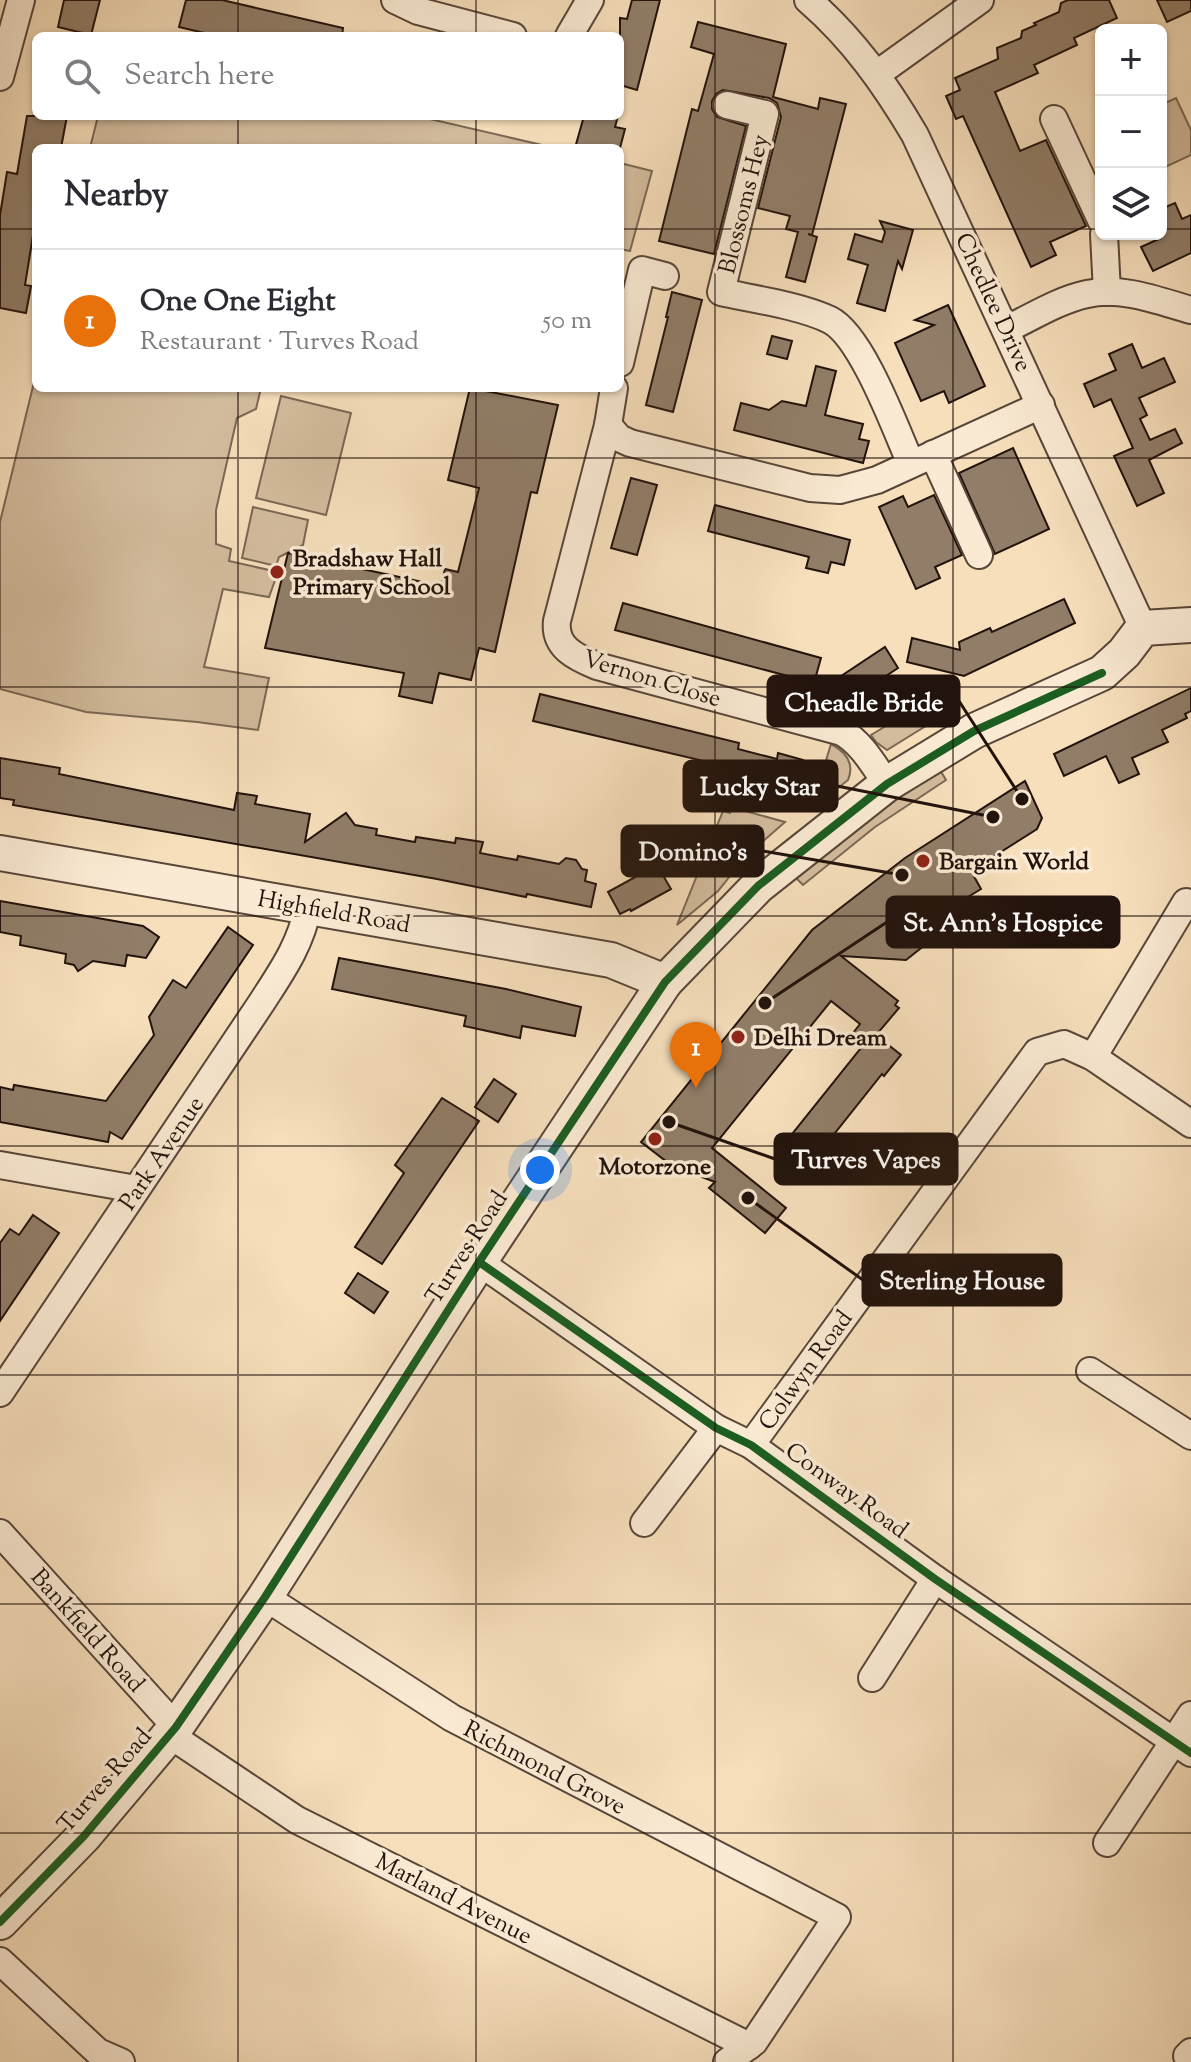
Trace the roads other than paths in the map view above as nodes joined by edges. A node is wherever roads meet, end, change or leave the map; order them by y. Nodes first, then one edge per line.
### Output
1 (21, 0) edge
2 (395, 0) edge
3 (590, 0) edge
4 (808, 0) edge
5 (980, 0) edge
6 (498, 32) edge
7 (571, 32) edge
8 (877, 74) junction
9 (0, 77) edge
10 (727, 105) dead end
11 (1054, 119) dead end
12 (1095, 207) edge
13 (1105, 240) edge
14 (651, 267) dead end
15 (1107, 292) junction
16 (1191, 310) edge
17 (1007, 329) junction
18 (624, 351) edge
19 (613, 392) edge
20 (1041, 405) junction
21 (608, 425) junction
22 (922, 459) junction
23 (979, 555) dead end
24 (1191, 625) edge
25 (1143, 628) junction
26 (887, 784) junction
27 (0, 853) edge
28 (1186, 902) dead end
29 (308, 907) junction
30 (665, 982) junction
31 (1093, 1057) junction
32 (1191, 1124) edge
33 (0, 1165) edge
34 (136, 1189) junction
35 (479, 1262) junction
36 (1090, 1371) dead end
37 (0, 1393) edge
38 (716, 1428) junction
39 (1191, 1436) edge
40 (751, 1445) junction
41 (644, 1523) dead end
42 (0, 1533) edge
43 (935, 1579) junction
44 (265, 1597) junction
45 (872, 1678) dead end
46 (1191, 1715) edge
47 (173, 1731) junction
48 (1183, 1748) edge
49 (1107, 1843) dead end
50 (0, 1922) edge
51 (0, 1961) edge
52 (749, 2046) junction
53 (121, 2062) edge
54 (727, 2062) edge

1 - 9 street
2 - 6 street
3 - 7 street
4 - 8 street, Chedlee Drive
5 - 8 street
8 - 17 street, Chedlee Drive
10 - 22 street, Blossoms Hey
11 - 12 street
13 - 15 street
14 - 18 street
15 - 16 street
15 - 17 street
17 - 20 street, Chedlee Drive
19 - 21 street, Vernon Close
20 - 22 street
20 - 25 street, Chedlee Drive
21 - 22 street
21 - 26 street, Vernon Close
22 - 23 street
24 - 25 street
25 - 26 street, Turves Road
26 - 30 street, Turves Road
27 - 29 street, Highfield Road
28 - 31 street
29 - 30 street, Highfield Road
29 - 34 street, Park Avenue
30 - 35 street, Turves Road
31 - 32 street, Colwyn Road
31 - 40 street, Colwyn Road
33 - 34 street
34 - 37 street, Park Avenue
35 - 38 street, Conway Road
35 - 44 street, Turves Road
36 - 39 street
38 - 40 street, Conway Road
38 - 41 street
40 - 43 street, Conway Road
42 - 47 street, Bankfield Road
43 - 45 street
43 - 48 street, Conway Road
44 - 47 street, Turves Road
44 - 52 street, Richmond Grove
46 - 48 street
47 - 50 street, Turves Road
47 - 52 street, Marland Avenue
48 - 49 street
51 - 53 street
52 - 54 street

